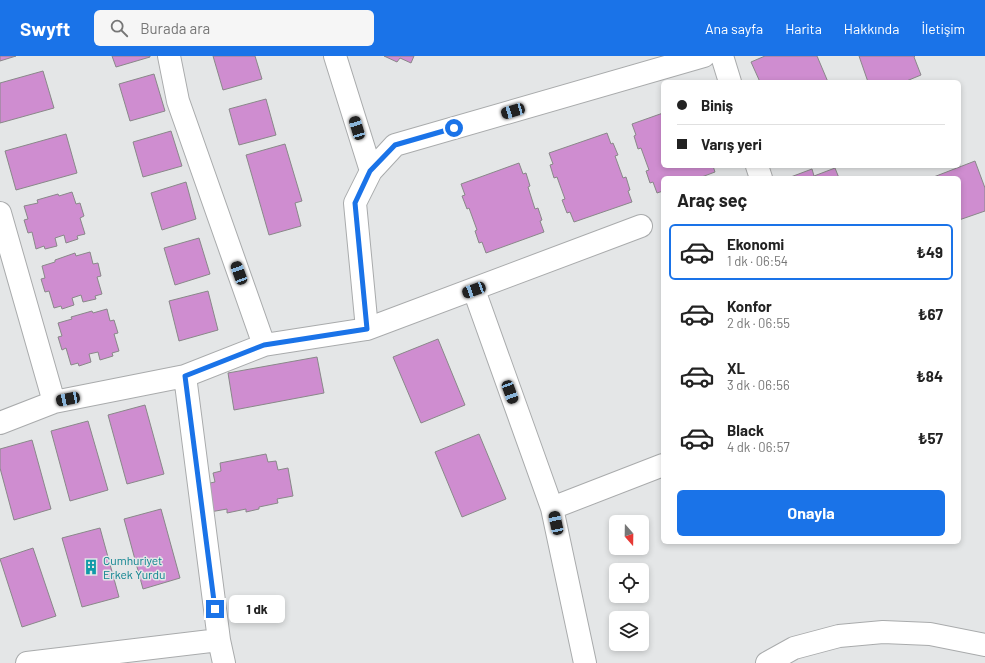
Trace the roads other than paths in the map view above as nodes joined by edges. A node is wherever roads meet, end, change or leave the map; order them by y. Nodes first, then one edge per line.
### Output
1 (169, 56) edge
2 (335, 56) edge
3 (704, 56) edge
4 (722, 56) edge
5 (729, 80) edge
6 (370, 171) junction
7 (0, 213) edge
8 (641, 226) dead end
9 (474, 290) junction
10 (367, 329) junction
11 (264, 345) junction
12 (185, 376) junction
13 (54, 402) junction
14 (0, 423) edge
15 (661, 465) edge
16 (552, 508) junction
17 (219, 640) junction
18 (985, 645) edge
19 (27, 663) edge
20 (224, 663) edge
21 (585, 663) edge
22 (767, 663) edge

1 - 11 street
2 - 6 street
3 - 6 street
4 - 5 street
6 - 10 street
7 - 13 street
8 - 9 street
9 - 10 street
9 - 16 street
10 - 11 street
11 - 12 street
12 - 13 street
12 - 17 street
13 - 14 street
15 - 16 street
16 - 21 street
17 - 19 street
17 - 20 street
18 - 22 street

